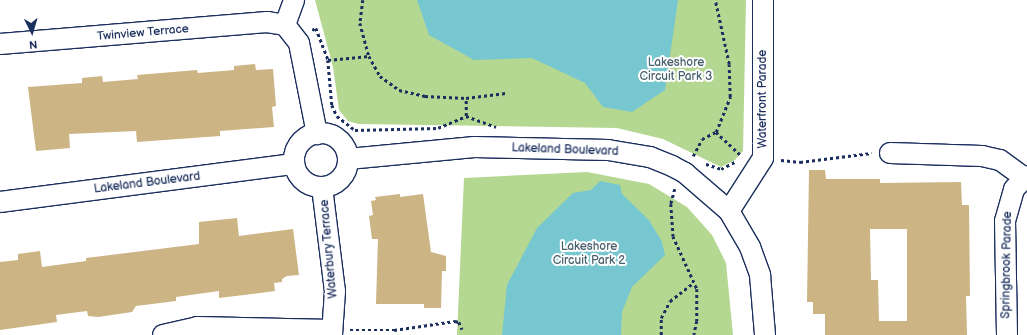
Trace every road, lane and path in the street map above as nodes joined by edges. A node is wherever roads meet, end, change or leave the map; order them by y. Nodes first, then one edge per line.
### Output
1 (294, 0) edge
2 (363, 0) edge
3 (715, 0) edge
4 (763, 0) edge
5 (290, 30) junction
6 (0, 44) edge
7 (369, 56) junction
8 (328, 60) junction
9 (506, 93) dead end
10 (466, 98) junction
11 (466, 116) junction
12 (498, 128) dead end
13 (716, 132) junction
14 (317, 134) junction
15 (686, 153) dead end
16 (890, 153) joint
17 (763, 158) junction
18 (348, 159) junction
19 (294, 164) junction
20 (689, 164) junction
21 (1026, 177) edge
22 (322, 187) junction
23 (0, 202) edge
24 (729, 211) junction
25 (693, 283) junction
26 (462, 329) dead end
27 (332, 333) edge
28 (163, 335) edge
29 (661, 335) edge
30 (694, 335) edge
31 (765, 335) edge
32 (1006, 335) edge

1 - 5 street
2 - 7 path
3 - 13 path
4 - 17 street, Waterfront Parade
5 - 6 street, Twinview Terrace
5 - 8 path
5 - 14 street
7 - 8 path
7 - 10 path
8 - 11 path
9 - 10 path
10 - 11 path
11 - 12 path
13 - 20 path
13 - 20 path
14 - 18 street
14 - 19 street
15 - 20 path
16 - 17 path
16 - 21 street, Springbrook Parade
17 - 24 street, Waterfront Parade
18 - 20 street, Lakeland Boulevard
18 - 22 street
19 - 22 street
19 - 23 street, Lakeland Boulevard
20 - 24 street, Lakeland Boulevard
20 - 25 path
21 - 32 street, Springbrook Parade
22 - 27 street, Waterbury Terrace
24 - 31 street, Lakeland Boulevard
25 - 29 path
25 - 30 path
26 - 27 path
27 - 28 street

